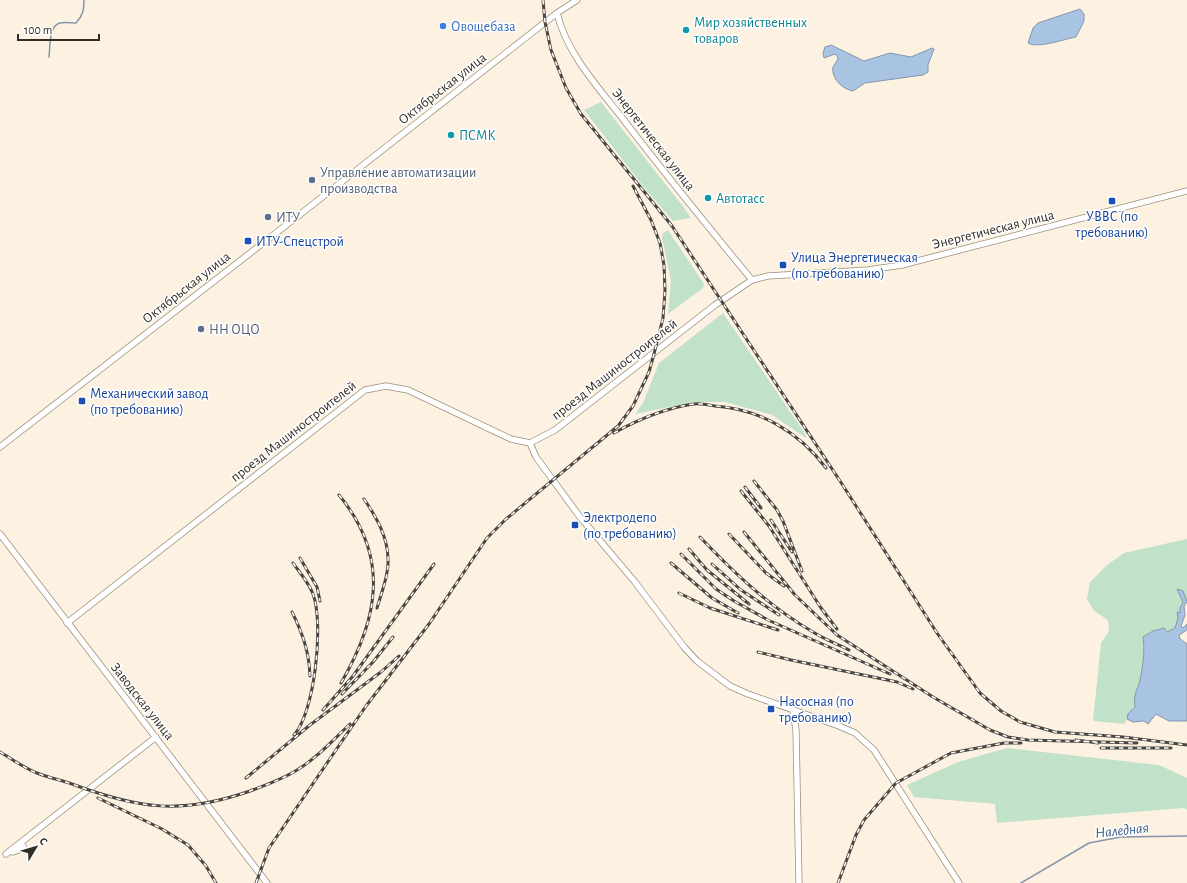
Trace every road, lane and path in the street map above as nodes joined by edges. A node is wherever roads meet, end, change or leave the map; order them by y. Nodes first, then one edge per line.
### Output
1 (577, 0) edge
2 (557, 13) junction
3 (1187, 191) edge
4 (752, 280) junction
5 (530, 443) junction
6 (0, 447) edge
7 (0, 534) edge
8 (67, 623) junction
9 (793, 710) junction
10 (156, 737) junction
11 (21, 843) dead end
12 (267, 883) edge
13 (799, 883) edge
14 (959, 883) edge

1 - 2 street, Октябрьская улица
2 - 4 street, Энергетическая улица
2 - 6 street, Октябрьская улица
3 - 4 street, Энергетическая улица
4 - 5 street, проезд Машиностроителей
5 - 8 street, проезд Машиностроителей
5 - 9 street
7 - 8 street, Заводская улица
8 - 10 street, Заводская улица
9 - 13 street
9 - 14 street
10 - 11 street
10 - 12 street, Заводская улица

